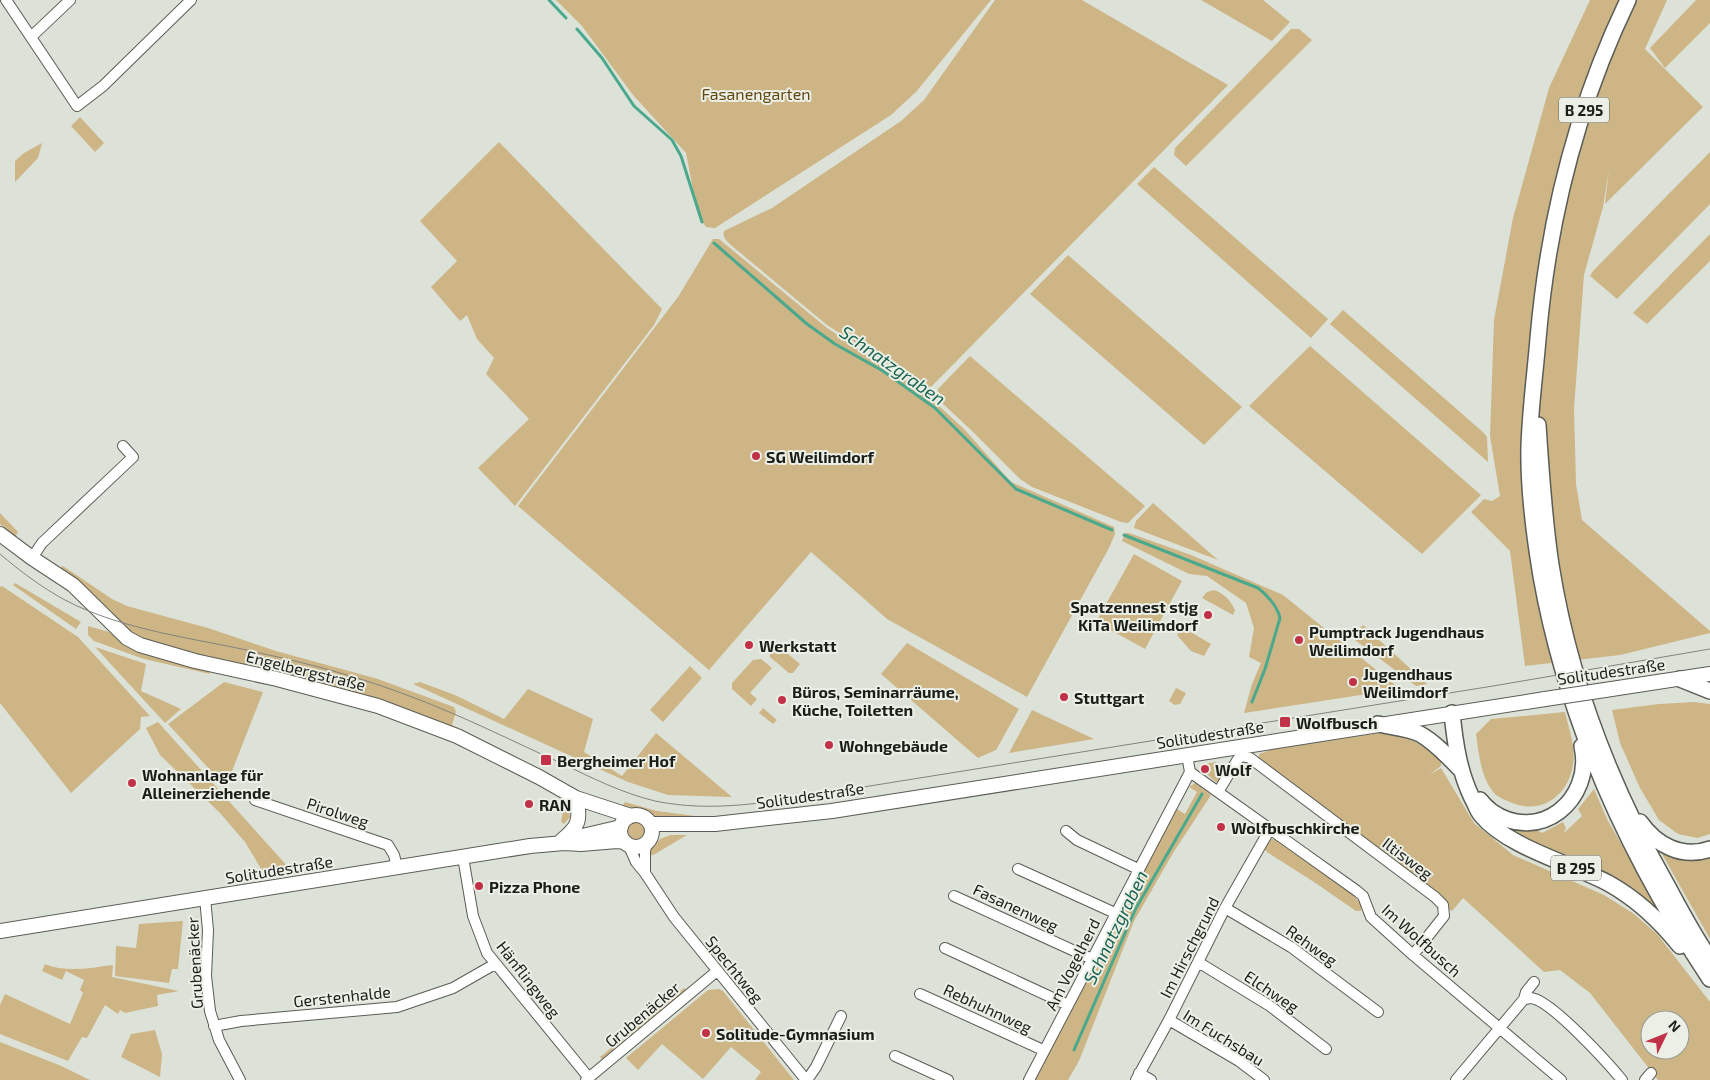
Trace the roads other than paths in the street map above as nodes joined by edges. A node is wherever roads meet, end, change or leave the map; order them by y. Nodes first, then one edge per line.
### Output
1 (6, 0) edge
2 (70, 0) edge
3 (191, 0) edge
4 (1628, 0) edge
5 (31, 37) junction
6 (1534, 379) junction
7 (123, 446) dead end
8 (0, 534) edge
9 (32, 558) junction
10 (1710, 674) edge
11 (1680, 679) junction
12 (1710, 691) edge
13 (1452, 713) junction
14 (1378, 724) junction
15 (1581, 727) junction
16 (1187, 755) junction
17 (1461, 770) junction
18 (1190, 772) junction
19 (1468, 789) junction
20 (1218, 792) junction
21 (255, 800) dead end
22 (581, 800) junction
23 (1628, 813) junction
24 (624, 823) junction
25 (1270, 829) junction
26 (1066, 831) dead end
27 (650, 835) junction
28 (560, 843) junction
29 (626, 843) junction
30 (1710, 849) edge
31 (464, 857) junction
32 (397, 867) junction
33 (1018, 869) dead end
34 (1138, 869) junction
35 (645, 873) junction
36 (954, 896) dead end
37 (205, 898) junction
38 (1225, 908) junction
39 (1115, 913) junction
40 (0, 931) edge
41 (945, 948) dead end
42 (1413, 955) junction
43 (1092, 959) junction
44 (1705, 961) edge
45 (1198, 962) junction
46 (496, 964) junction
47 (717, 971) junction
48 (1710, 979) edge
49 (1534, 982) dead end
50 (920, 994) dead end
51 (1524, 999) junction
52 (1068, 1005) junction
53 (1378, 1012) dead end
54 (841, 1016) dead end
55 (1169, 1020) junction
56 (214, 1026) junction
57 (1499, 1027) junction
58 (1326, 1049) dead end
59 (1043, 1050) junction
60 (895, 1056) dead end
61 (1138, 1077) edge
62 (587, 1079) edge
63 (240, 1080) edge
64 (806, 1080) edge
65 (948, 1080) edge
66 (1029, 1080) edge
67 (1151, 1080) edge
68 (1264, 1080) edge
69 (1456, 1080) edge
70 (1561, 1080) edge
71 (1622, 1080) edge

1 - 5 street
2 - 5 street
3 - 5 street
4 - 6 main road, B 295
6 - 15 main road, B 295
6 - 23 main road, B 295
7 - 9 street
8 - 9 main road, Engelbergstraße
9 - 22 main road, Engelbergstraße
10 - 11 main road, Solitudestraße
11 - 12 main road
11 - 13 main road, Solitudestraße, bridge
13 - 14 main road, Solitudestraße
13 - 17 main road, B 295
14 - 16 main road, Solitudestraße
14 - 17 main road, B 295
15 - 19 main road, B 295
15 - 44 main road, B 295
16 - 18 street
16 - 27 main road, Solitudestraße
17 - 19 main road, B 295
18 - 20 street, Im Wolfbusch
18 - 34 street, Am Vogelherd
19 - 44 main road, B 295
20 - 25 street, Im Wolfbusch
20 - 42 street, Iltisweg
21 - 32 street, Pirolweg
22 - 24 main road, Engelbergstraße
22 - 28 main road
23 - 30 main road, B 295
23 - 44 main road, B 295
24 - 27 main road
24 - 28 main road, Solitudestraße
24 - 29 main road
25 - 38 street, Im Hirschgrund
25 - 42 street, Im Wolfbusch
26 - 34 street
27 - 29 main road
27 - 35 street
28 - 29 main road, Solitudestraße
28 - 31 main road, Solitudestraße
29 - 35 street, Spechtweg
31 - 32 main road, Solitudestraße
31 - 46 street, Hänflingweg
32 - 37 main road, Solitudestraße
33 - 39 street
34 - 39 street, Am Vogelherd
35 - 47 street, Spechtweg
36 - 43 street, Fasanenweg
37 - 40 main road, Solitudestraße
37 - 56 street, Grubenäcker
38 - 45 street, Im Hirschgrund
38 - 53 street, Rehweg
39 - 43 street, Am Vogelherd
41 - 52 street
42 - 57 street, Im Wolfbusch
43 - 52 street, Am Vogelherd
44 - 48 main road, B 295
45 - 55 street, Im Hirschgrund
45 - 58 street, Elchweg
46 - 56 street, Gerstenhalde
46 - 62 street, Hänflingweg
47 - 62 street, Grubenäcker
47 - 64 street, Spechtweg
49 - 51 street
50 - 59 street, Rebhuhnweg
51 - 57 street
51 - 71 street
52 - 59 street, Am Vogelherd
54 - 64 street, Spechtweg
55 - 61 street, Im Hirschgrund
55 - 68 street, Im Fuchsbau
56 - 63 street, Grubenäcker
57 - 69 street
57 - 70 street, Im Wolfbusch
59 - 66 street, Am Vogelherd
60 - 65 street
61 - 67 street

